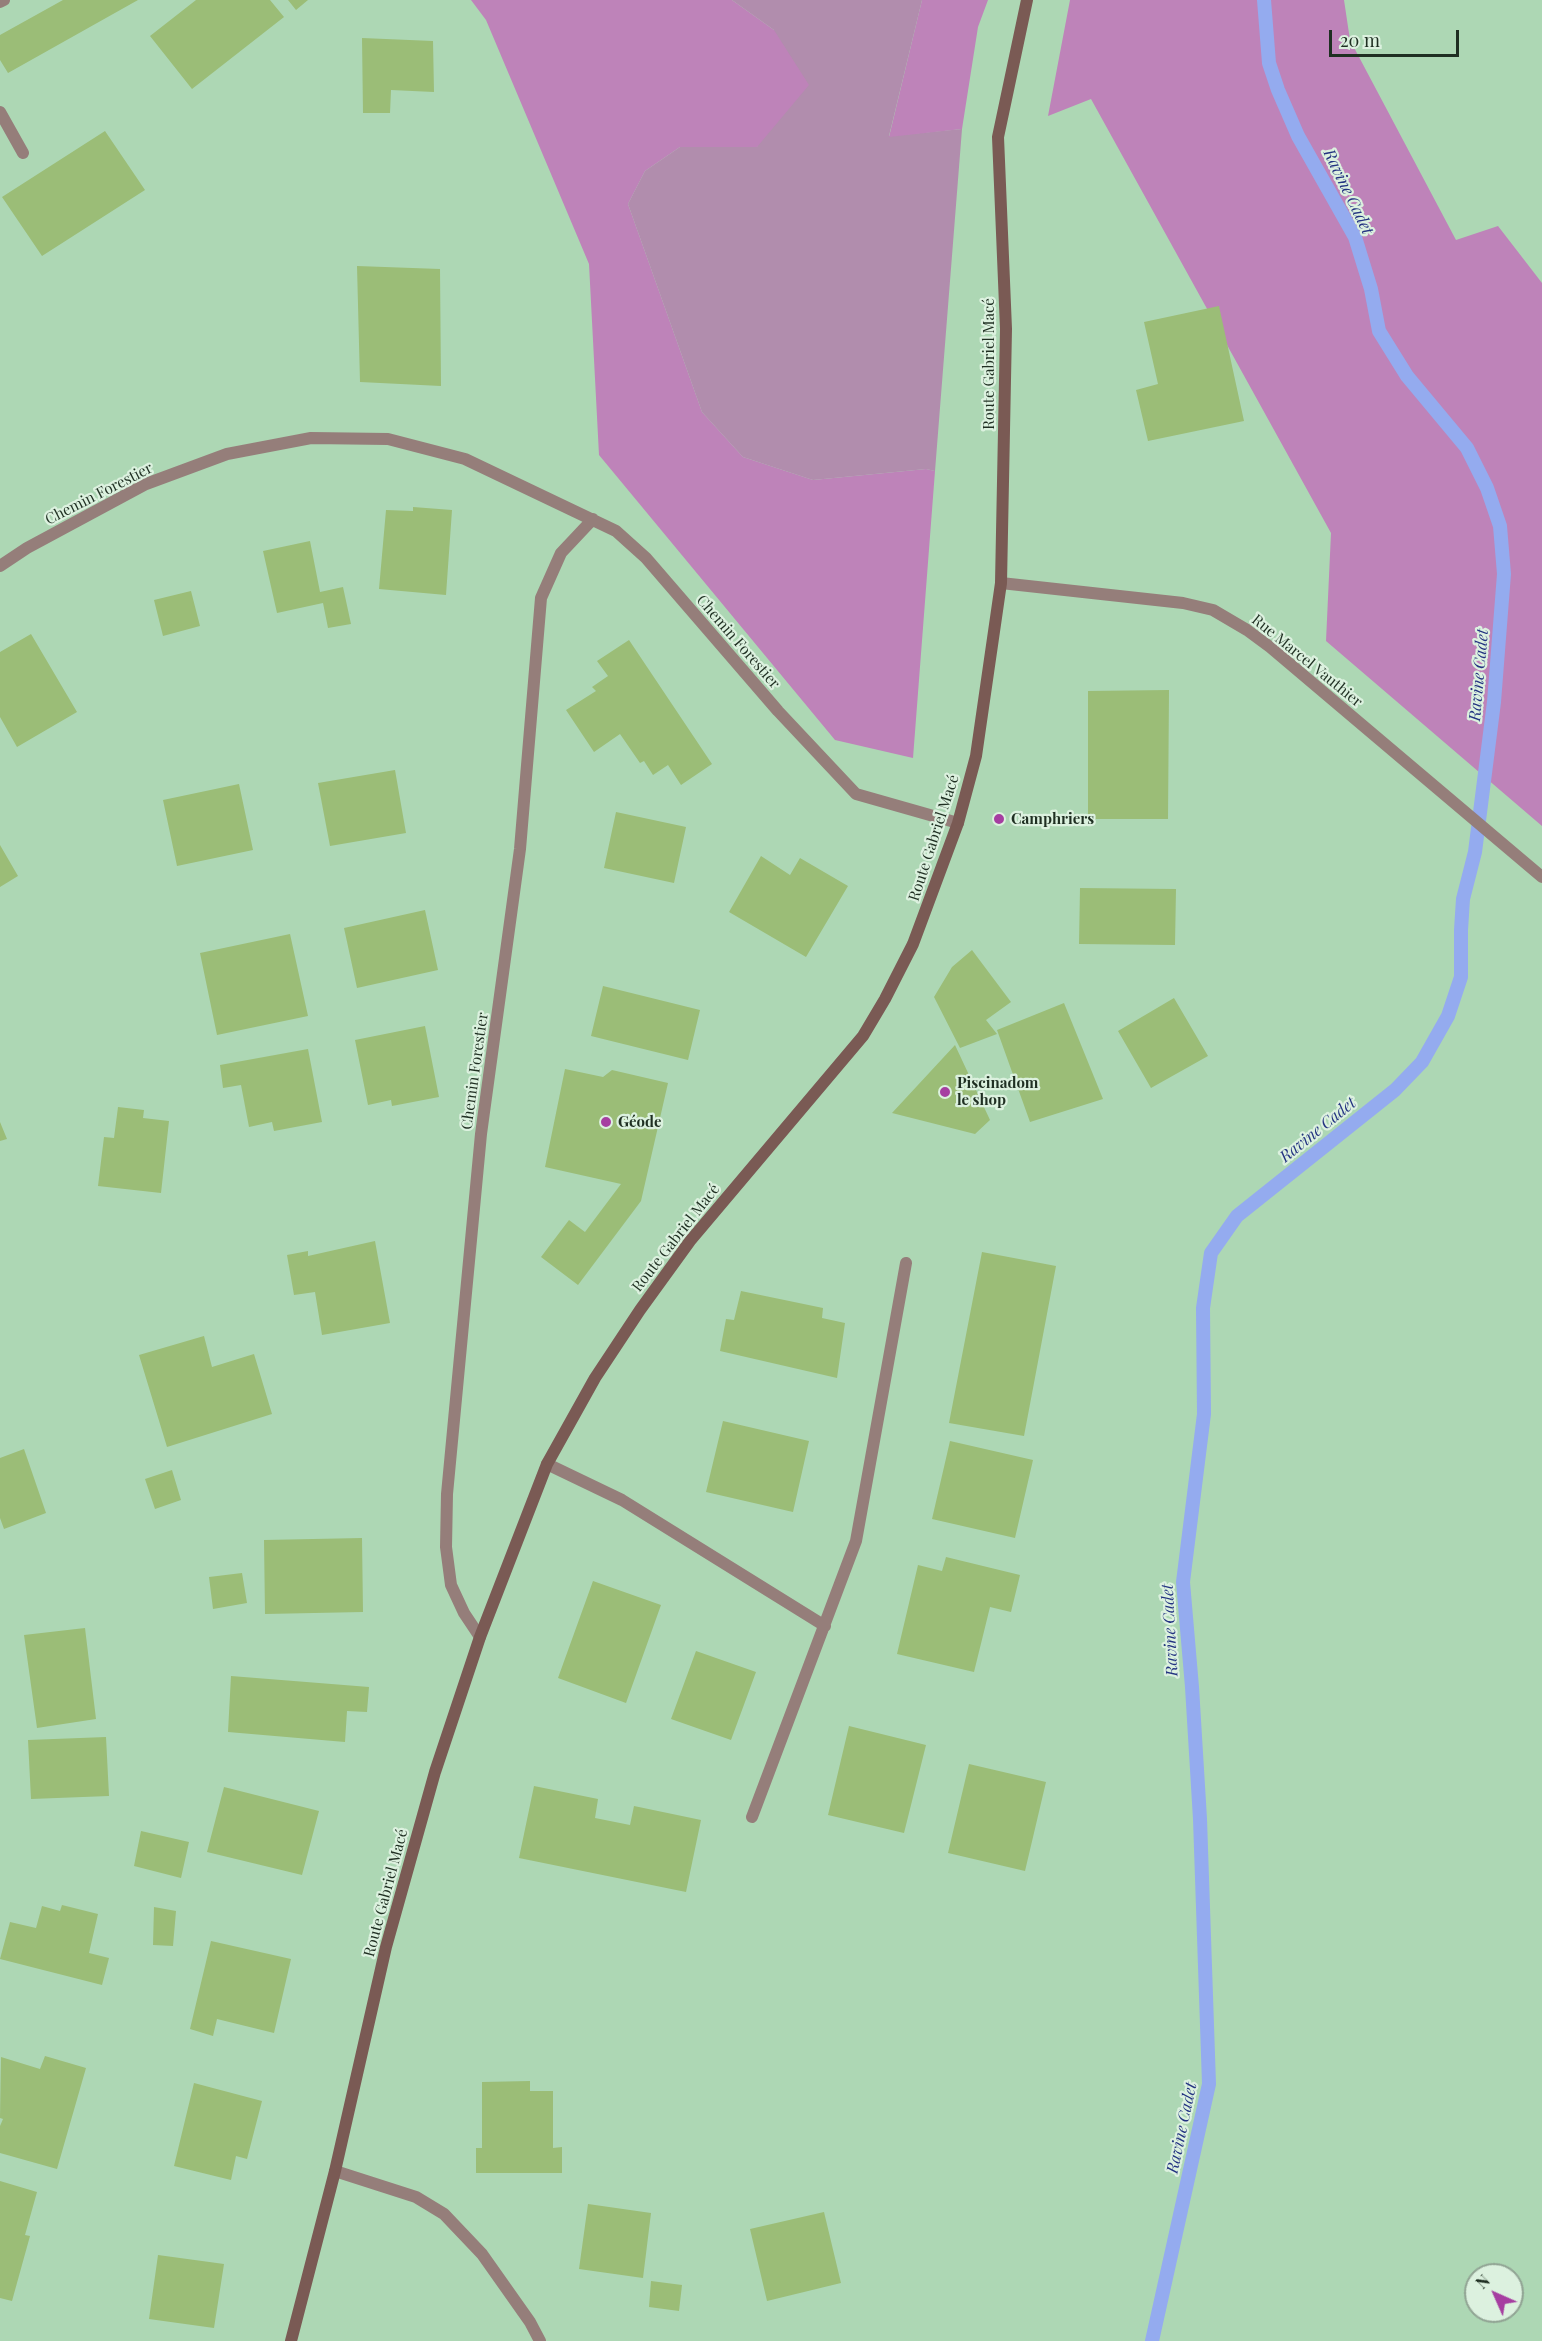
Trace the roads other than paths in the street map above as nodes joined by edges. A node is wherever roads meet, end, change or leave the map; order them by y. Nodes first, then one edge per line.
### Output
1 (1027, 0) edge
2 (0, 112) edge
3 (23, 153) dead end
4 (593, 519) junction
5 (0, 566) edge
6 (1001, 583) junction
7 (958, 823) junction
8 (1542, 877) edge
9 (906, 1263) dead end
10 (548, 1464) junction
11 (825, 1626) junction
12 (480, 1637) junction
13 (752, 1817) dead end
14 (335, 2171) junction
15 (291, 2341) edge
16 (540, 2341) edge

1 - 6 main road, Route Gabriel Macé
2 - 3 street
4 - 5 street, Chemin Forestier
4 - 7 street, Chemin Forestier
4 - 12 street, Chemin Forestier
6 - 7 main road, Route Gabriel Macé
6 - 8 street, Rue Marcel Vauthier
7 - 10 main road, Route Gabriel Macé
9 - 11 street
10 - 11 street
10 - 12 main road, Route Gabriel Macé
11 - 13 street
12 - 14 main road, Route Gabriel Macé
14 - 15 main road, Route Gabriel Macé
14 - 16 street

